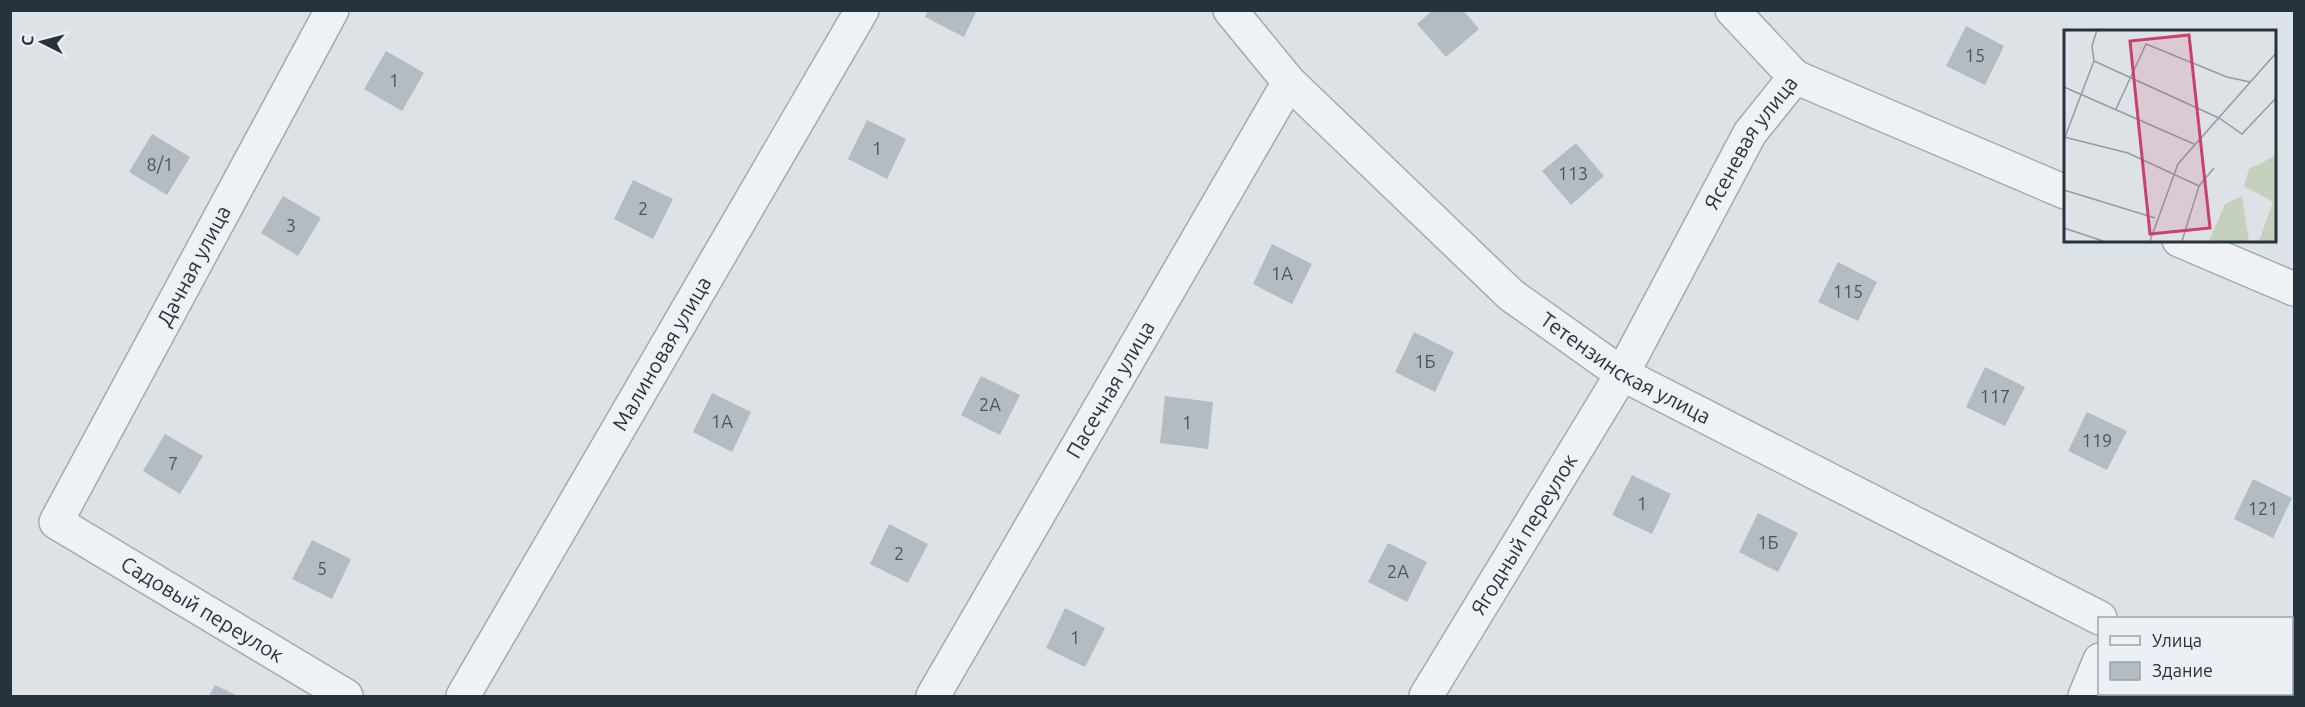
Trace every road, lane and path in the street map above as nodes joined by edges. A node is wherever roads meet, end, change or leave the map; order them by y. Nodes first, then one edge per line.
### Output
1 (332, 10) edge
2 (862, 10) edge
3 (1230, 10) edge
4 (1732, 10) edge
5 (1795, 77) junction
6 (1289, 82) junction
7 (2064, 192) edge
8 (2184, 242) edge
9 (2295, 289) edge
10 (1622, 374) junction
11 (56, 522) joint
12 (2098, 617) edge
13 (2098, 665) edge
14 (346, 696) edge
15 (463, 696) edge
16 (933, 696) edge
17 (1426, 696) edge
18 (2085, 696) edge

1 - 11 street, Дачная улица
2 - 15 street, Малиновая улица
3 - 6 street, Тетензинская улица
4 - 5 street
5 - 7 street, Ясеневая улица
5 - 10 street, Ясеневая улица
6 - 10 street, Тетензинская улица
6 - 16 street, Пасечная улица
8 - 9 street
10 - 12 street, Тетензинская улица
10 - 17 street, Ягодный переулок
11 - 14 street, Садовый переулок
13 - 18 street

